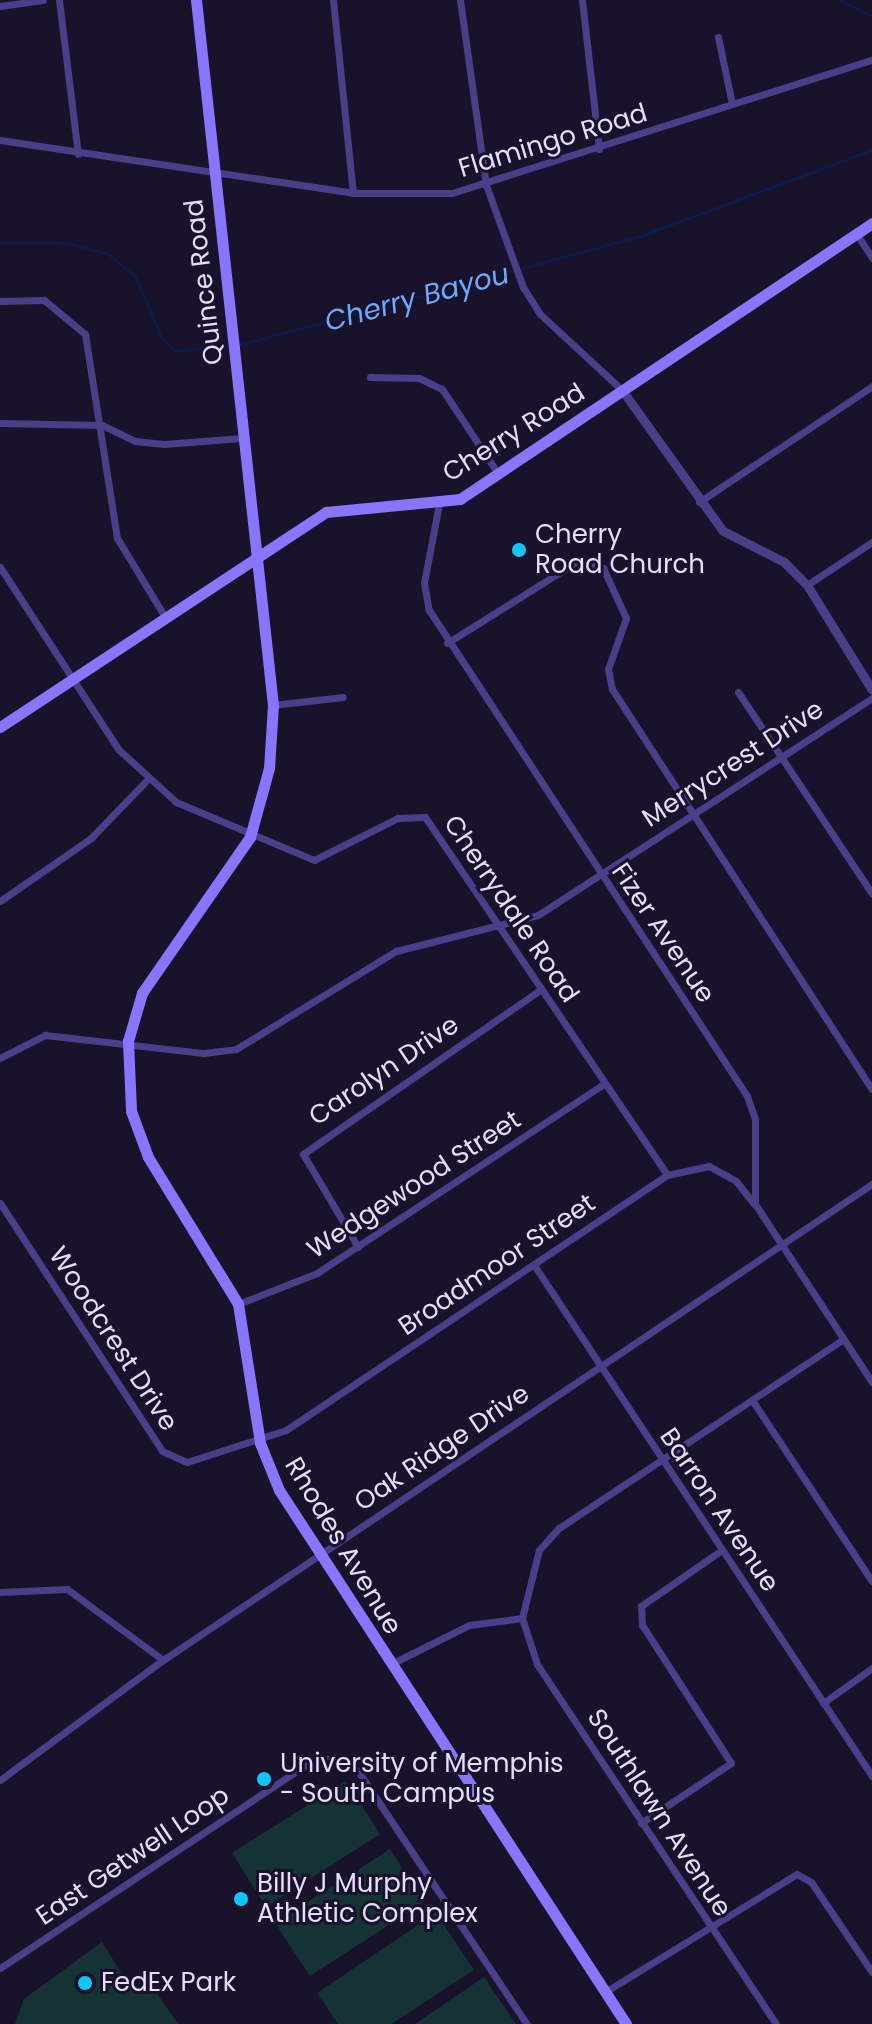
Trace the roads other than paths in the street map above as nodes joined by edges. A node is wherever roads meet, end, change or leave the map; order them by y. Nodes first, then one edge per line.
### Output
1 (43, 0) edge
2 (59, 0) edge
3 (196, 0) edge
4 (333, 0) edge
5 (460, 0) edge
6 (582, 0) edge
7 (0, 6) edge
8 (718, 37) dead end
9 (872, 60) edge
10 (732, 104) junction
11 (0, 140) edge
12 (599, 149) junction
13 (78, 154) junction
14 (214, 171) junction
15 (486, 185) junction
16 (353, 193) junction
17 (872, 223) edge
18 (856, 233) junction
19 (872, 258) edge
20 (0, 301) edge
21 (370, 377) dead end
22 (872, 386) edge
23 (622, 390) junction
24 (0, 423) edge
25 (102, 425) junction
26 (242, 438) junction
27 (499, 475) junction
28 (699, 502) junction
29 (439, 504) junction
30 (872, 542) edge
31 (256, 558) junction
32 (0, 567) edge
33 (807, 585) junction
34 (165, 617) junction
35 (447, 643) junction
36 (70, 679) junction
37 (872, 690) edge
38 (738, 692) dead end
39 (343, 697) dead end
40 (872, 698) edge
41 (273, 705) junction
42 (0, 727) edge
43 (780, 756) junction
44 (146, 781) junction
45 (690, 813) junction
46 (250, 837) junction
47 (600, 874) junction
48 (872, 894) edge
49 (0, 901) edge
50 (502, 927) junction
51 (541, 989) junction
52 (128, 1041) junction
53 (0, 1058) edge
54 (604, 1084) junction
55 (872, 1089) edge
56 (667, 1175) junction
57 (872, 1184) edge
58 (0, 1203) edge
59 (755, 1204) junction
60 (780, 1244) junction
61 (358, 1247) junction
62 (534, 1265) junction
63 (238, 1304) junction
64 (843, 1339) junction
65 (602, 1366) junction
66 (872, 1382) edge
67 (752, 1400) junction
68 (260, 1443) junction
69 (660, 1460) junction
70 (722, 1550) junction
71 (320, 1554) junction
72 (872, 1581) edge
73 (0, 1592) edge
74 (522, 1618) junction
75 (163, 1660) junction
76 (390, 1665) junction
77 (872, 1668) edge
78 (823, 1703) junction
79 (872, 1776) edge
80 (0, 1780) edge
81 (641, 1823) junction
82 (708, 1923) junction
83 (0, 1968) edge
84 (872, 1972) edge
85 (605, 1992) junction
86 (527, 2024) edge
87 (626, 2024) edge
88 (776, 2024) edge

1 - 7 street
2 - 13 street
3 - 14 main road, Quince Road
4 - 16 street
5 - 15 street
6 - 12 street
8 - 10 street
9 - 10 street, Flamingo Road
10 - 12 street, Flamingo Road
11 - 13 street, Flamingo Road
12 - 15 street, Flamingo Road
13 - 14 street, Flamingo Road
14 - 16 street, Flamingo Road
14 - 26 main road, Quince Road
15 - 16 street, Flamingo Road
15 - 23 street
17 - 18 main road, Cherry Road
18 - 19 street
18 - 23 main road, Cherry Road
20 - 25 street
21 - 27 street
22 - 28 street
23 - 27 main road, Cherry Road
23 - 28 street
24 - 25 street
25 - 26 street
25 - 34 street
26 - 31 main road, Quince Road
27 - 29 main road, Cherry Road
28 - 33 street
29 - 31 main road, Cherry Road
29 - 35 street, Fizer Avenue
30 - 33 street
31 - 34 main road, Cherry Road
31 - 41 main road, Rhodes Avenue
32 - 36 street, Cherrydale Road
33 - 37 street
34 - 36 main road, Cherry Road
35 - 45 street
35 - 47 street, Fizer Avenue
36 - 42 main road, Cherry Road
36 - 44 street, Cherrydale Road
38 - 43 street
39 - 41 street
40 - 43 street, Merrycrest Drive
41 - 46 main road, Rhodes Avenue
43 - 45 street, Merrycrest Drive
43 - 48 street
44 - 46 street, Cherrydale Road
44 - 49 street
45 - 47 street, Merrycrest Drive
45 - 55 street
46 - 50 street, Cherrydale Road
46 - 52 main road, Rhodes Avenue
47 - 50 street, Merrycrest Drive
47 - 59 street, Fizer Avenue
50 - 51 street, Cherrydale Road
50 - 52 street, Merrycrest Drive
51 - 54 street, Cherrydale Road
51 - 61 street, Carolyn Drive
52 - 53 street, Merrycrest Drive
52 - 63 main road, Rhodes Avenue
54 - 56 street, Cherrydale Road
54 - 61 street, Wedgewood Street
56 - 59 street, Broadmoor Street
56 - 62 street, Broadmoor Street
57 - 60 street, Oak Ridge Drive
58 - 68 street, Woodcrest Drive
59 - 60 street
60 - 64 street
60 - 65 street, Oak Ridge Drive
61 - 63 street, Wedgewood Street
62 - 65 street, Barron Avenue
62 - 68 street, Broadmoor Street
63 - 68 main road, Rhodes Avenue
64 - 66 street
64 - 67 street
65 - 69 street, Barron Avenue
65 - 71 street, Oak Ridge Drive
67 - 69 street
67 - 72 street
68 - 71 main road, Rhodes Avenue
69 - 70 street, Barron Avenue
69 - 74 street
70 - 78 street, Barron Avenue
70 - 81 street
71 - 75 street, Oak Ridge Drive
71 - 76 main road, Rhodes Avenue
73 - 75 street
74 - 76 street
74 - 81 street, Southlawn Avenue
75 - 80 street, Oak Ridge Drive
76 - 85 main road, Rhodes Avenue
77 - 78 street
78 - 79 street, Barron Avenue
81 - 82 street, Southlawn Avenue
82 - 84 street
82 - 85 street
82 - 88 street, Southlawn Avenue
83 - 86 street, East Getwell Loop
85 - 87 main road, Rhodes Avenue

